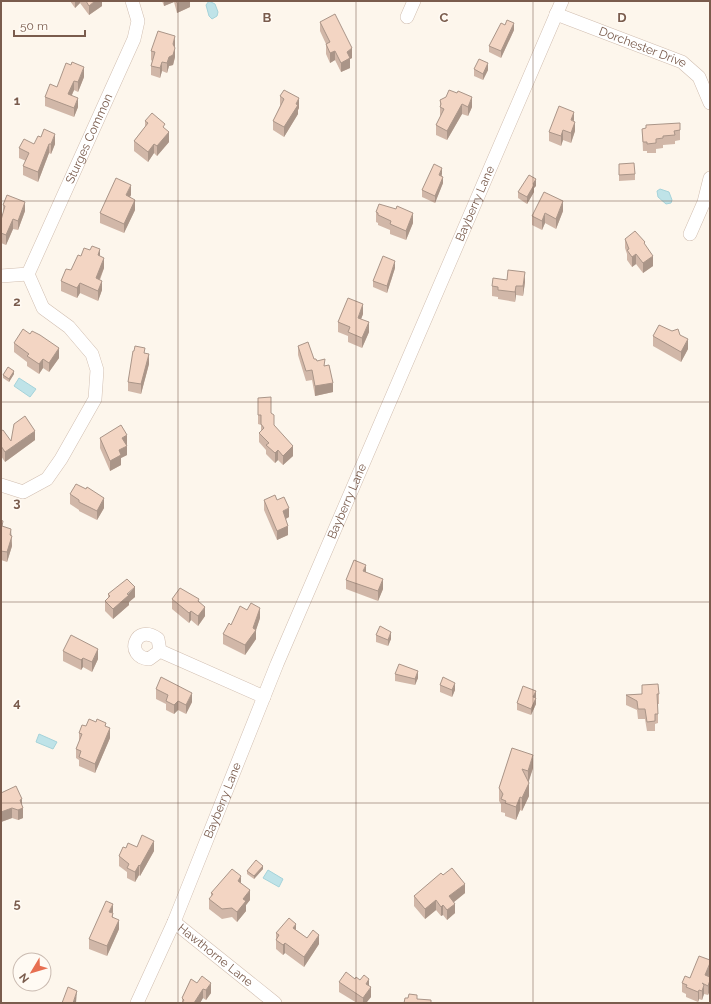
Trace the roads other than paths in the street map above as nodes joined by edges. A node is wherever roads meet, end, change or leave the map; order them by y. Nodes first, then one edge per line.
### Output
1 (132, 1) edge
2 (414, 1) edge
3 (562, 1) edge
4 (556, 14) junction
5 (407, 17) dead end
6 (710, 103) edge
7 (710, 178) edge
8 (690, 234) dead end
9 (28, 274) junction
10 (1, 276) edge
11 (1, 485) edge
12 (160, 651) dead end
13 (264, 697) junction
14 (174, 922) junction
15 (136, 1003) edge
16 (276, 1003) edge

1 - 9 street, Sturges Common
2 - 5 street
3 - 4 street, Bayberry Lane
4 - 6 street, Dorchester Drive
4 - 13 street, Bayberry Lane
7 - 8 street
9 - 10 street
9 - 11 street
12 - 13 street
13 - 14 street, Bayberry Lane
14 - 15 street, Bayberry Lane
14 - 16 street, Hawthorne Lane

